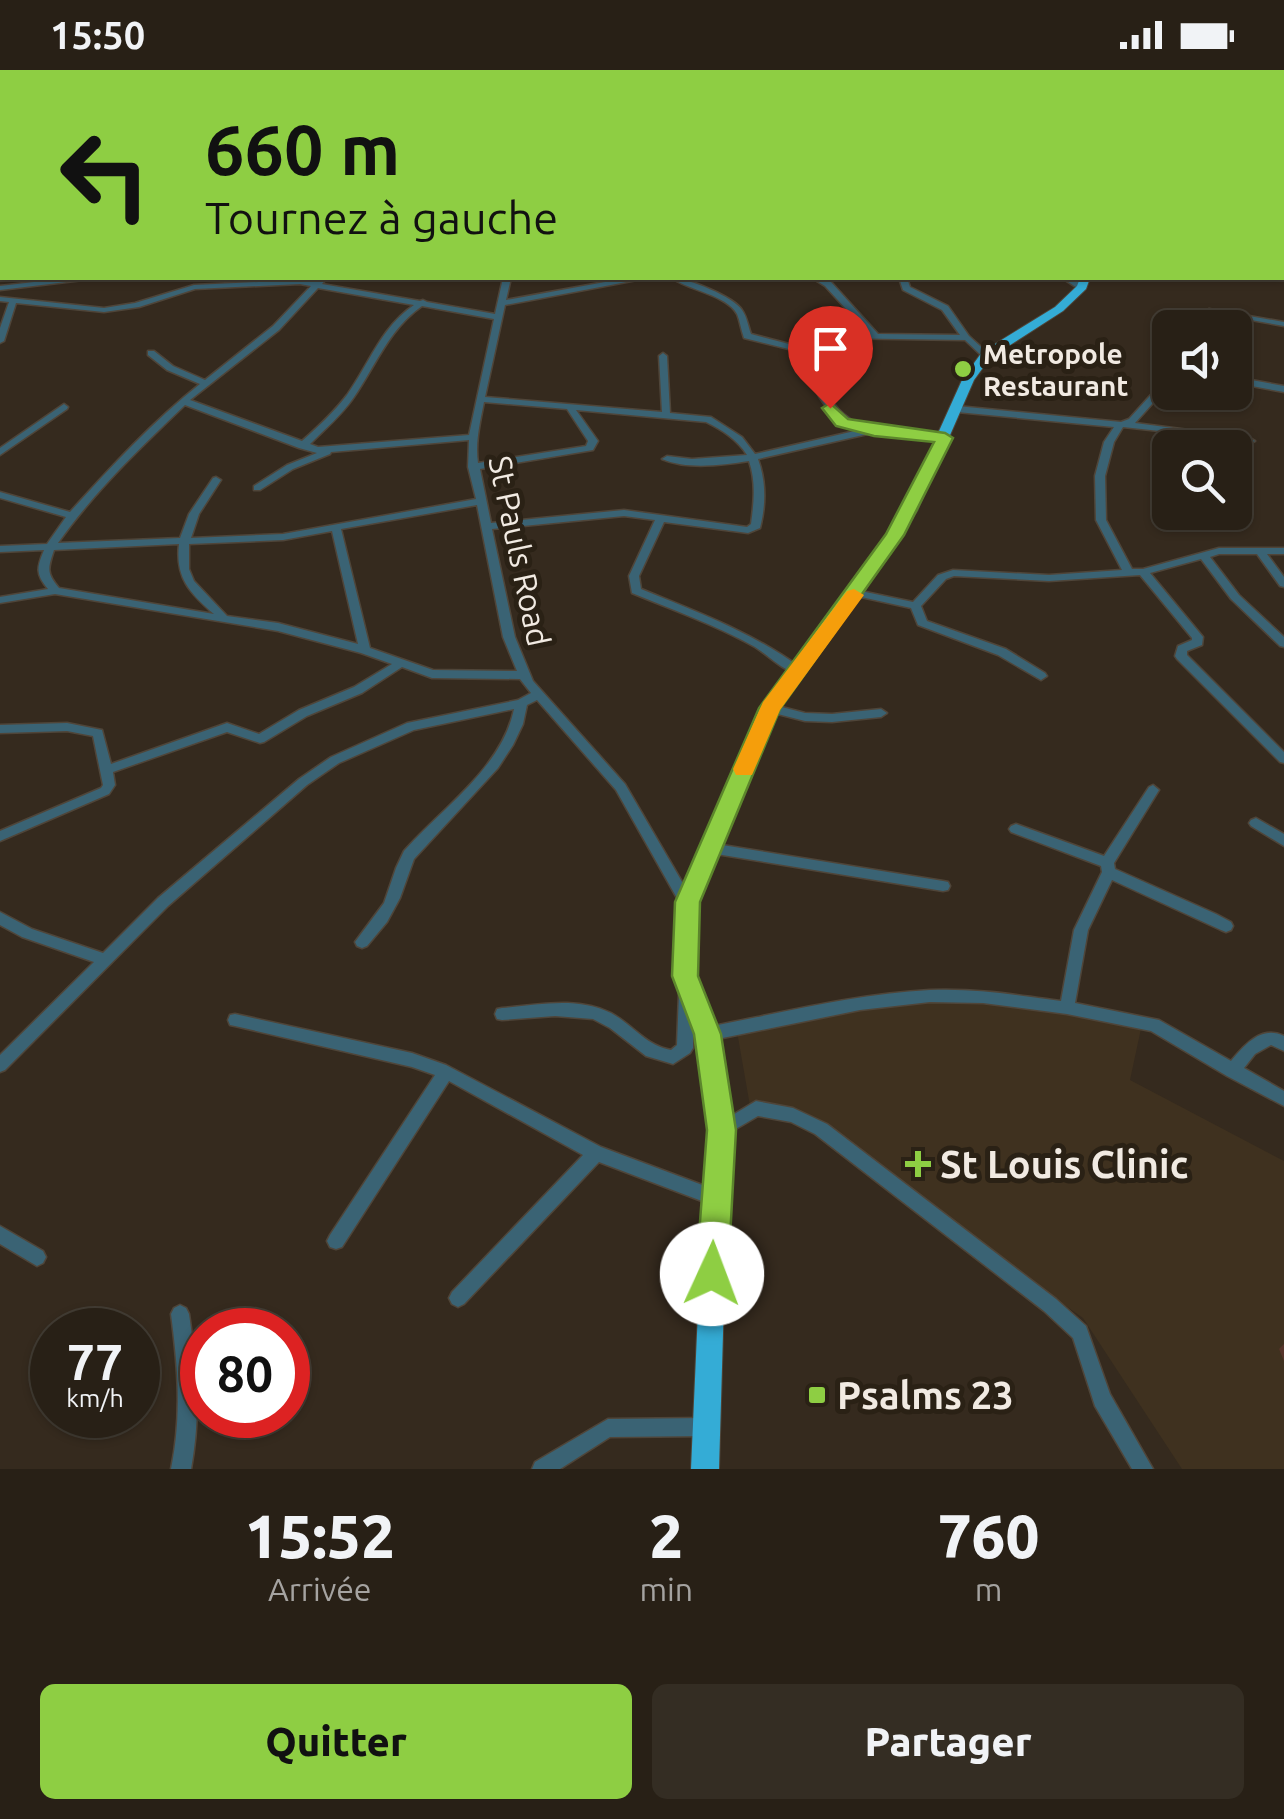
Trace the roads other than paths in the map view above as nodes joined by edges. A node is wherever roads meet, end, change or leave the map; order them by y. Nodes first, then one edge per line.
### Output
1 (66, 280) edge
2 (507, 280) edge
3 (626, 280) edge
4 (679, 280) edge
5 (820, 280) edge
6 (904, 280) edge
7 (320, 281) edge
8 (1078, 281) edge
9 (0, 288) edge
10 (0, 299) edge
11 (13, 301) junction
12 (423, 302) junction
13 (502, 303) junction
14 (498, 317) junction
15 (1252, 318) edge
16 (1284, 324) edge
17 (876, 337) junction
18 (967, 338) junction
19 (0, 341) edge
20 (151, 353) dead end
21 (814, 353) junction
22 (986, 355) junction
23 (663, 356) dead end
24 (206, 383) junction
25 (1252, 383) edge
26 (1284, 389) edge
27 (480, 399) junction
28 (1152, 399) edge
29 (184, 401) junction
30 (569, 406) junction
31 (64, 407) dead end
32 (957, 409) junction
33 (666, 412) junction
34 (1120, 425) junction
35 (1161, 430) edge
36 (874, 431) junction
37 (473, 437) junction
38 (945, 438) junction
39 (302, 446) junction
40 (329, 451) junction
41 (0, 452) edge
42 (751, 456) junction
43 (666, 459) dead end
44 (473, 468) junction
45 (216, 480) dead end
46 (257, 488) dead end
47 (0, 495) edge
48 (481, 500) junction
49 (72, 516) junction
50 (661, 518) junction
51 (487, 526) junction
52 (336, 528) junction
53 (185, 543) junction
54 (50, 547) junction
55 (0, 549) edge
56 (1259, 550) junction
57 (1284, 552) edge
58 (1203, 555) junction
59 (1128, 572) junction
60 (1143, 572) junction
61 (1284, 584) edge
62 (55, 590) junction
63 (856, 593) junction
64 (0, 600) edge
65 (916, 606) junction
66 (223, 617) junction
67 (1284, 643) edge
68 (365, 650) junction
69 (398, 665) junction
70 (798, 671) junction
71 (523, 675) junction
72 (1041, 676) dead end
73 (538, 694) junction
74 (521, 703) junction
75 (770, 708) junction
76 (881, 714) dead end
77 (0, 729) edge
78 (1284, 759) edge
79 (106, 770) junction
80 (1153, 790) dead end
81 (1256, 822) dead end
82 (1016, 829) dead end
83 (0, 836) edge
84 (1284, 841) edge
85 (710, 848) junction
86 (1108, 868) junction
87 (943, 886) dead end
88 (687, 902) junction
89 (0, 918) edge
90 (1226, 926) dead end
91 (362, 942) dead end
92 (104, 958) junction
93 (685, 976) junction
94 (1067, 1008) junction
95 (502, 1014) dead end
96 (235, 1020) dead end
97 (708, 1034) junction
98 (1284, 1044) edge
99 (0, 1065) edge
100 (1232, 1071) junction
101 (446, 1072) junction
102 (1284, 1100) edge
103 (722, 1130) junction
104 (596, 1153) junction
105 (715, 1198) junction
106 (0, 1234) edge
107 (336, 1241) dead end
108 (37, 1257) dead end
109 (458, 1298) dead end
110 (707, 1427) junction
111 (186, 1438) edge
112 (181, 1469) edge
113 (542, 1469) edge
114 (705, 1469) edge
115 (1143, 1469) edge

1 - 9 street
2 - 13 street, St Pauls Road
3 - 13 street
4 - 21 street
5 - 17 street
6 - 18 street
7 - 11 street
7 - 12 street
7 - 24 street
8 - 22 highway
10 - 11 street
11 - 19 street
12 - 14 street
12 - 39 street
13 - 14 street, St Pauls Road
14 - 27 street, St Pauls Road
15 - 16 street
17 - 18 street
17 - 21 street
18 - 22 street
20 - 24 street
21 - 36 street
22 - 32 highway
23 - 33 street
24 - 29 street
25 - 26 street
27 - 30 street
27 - 37 street, St Pauls Road
28 - 34 street
29 - 39 street
29 - 49 street
30 - 33 street
30 - 44 street
31 - 41 street
32 - 34 street
32 - 38 highway
33 - 42 street
34 - 35 street
34 - 59 street
36 - 38 street
36 - 42 street
37 - 40 street
37 - 44 street, St Pauls Road
38 - 63 highway
39 - 40 street
40 - 46 street
42 - 43 street
42 - 50 street
44 - 48 street, St Pauls Road
45 - 53 street
47 - 49 street
48 - 51 street, St Pauls Road
48 - 52 street
49 - 54 street
50 - 51 street
50 - 70 street
51 - 71 street, St Pauls Road
52 - 53 street
52 - 68 street
53 - 54 street
53 - 66 street
54 - 55 street
54 - 62 street
56 - 57 street
56 - 58 street
56 - 61 street
58 - 60 street
58 - 67 street
59 - 60 street
59 - 65 street
60 - 78 street
62 - 64 street
62 - 66 street
63 - 65 street
63 - 70 highway
65 - 72 street
66 - 68 street
68 - 69 street
69 - 71 street
69 - 79 street
70 - 75 highway
71 - 73 street, St Pauls Road
73 - 74 street
73 - 88 street, St Pauls Road
74 - 91 street
74 - 92 street
75 - 76 street
75 - 85 highway
77 - 79 street
79 - 83 street
80 - 86 street
81 - 84 street
82 - 86 street
85 - 87 street
85 - 88 highway
86 - 90 street
86 - 94 street
88 - 93 highway
89 - 92 street
92 - 99 street
93 - 95 street
93 - 97 highway
94 - 97 street
94 - 100 street
96 - 101 street
97 - 103 highway
98 - 100 street
100 - 102 street
101 - 104 street
101 - 107 street
103 - 105 highway
103 - 115 street
104 - 105 street
104 - 109 street
105 - 110 highway
106 - 108 street
110 - 113 street
110 - 114 highway
111 - 112 street

